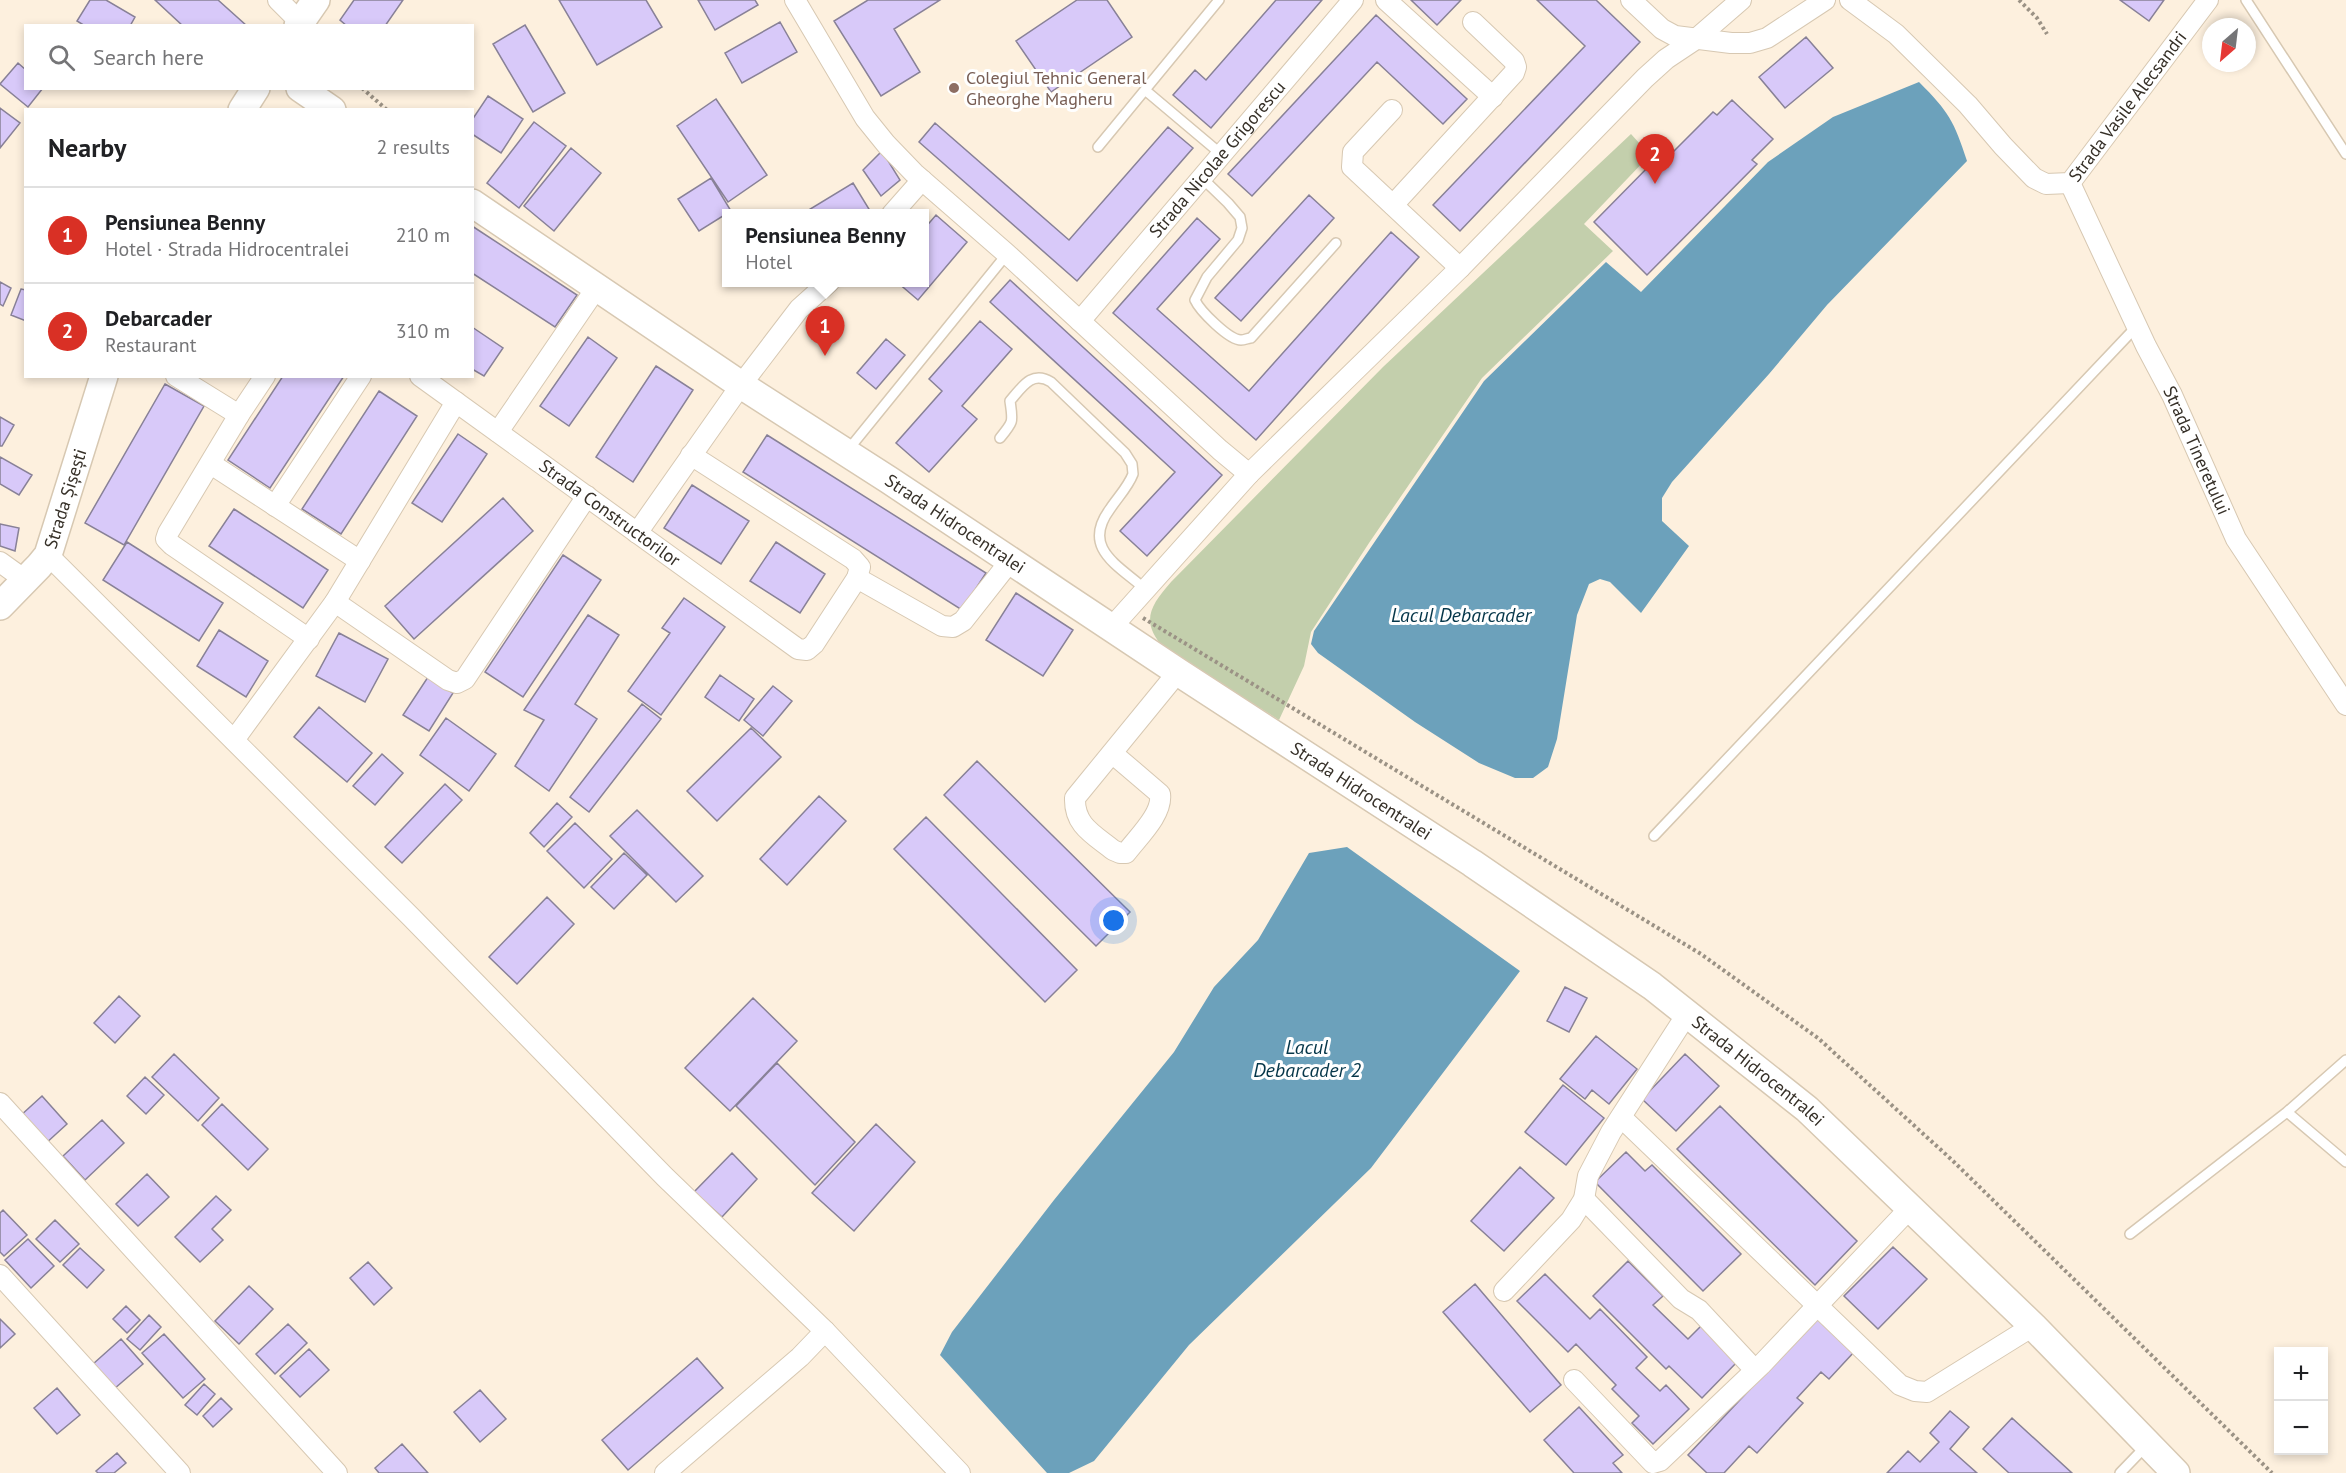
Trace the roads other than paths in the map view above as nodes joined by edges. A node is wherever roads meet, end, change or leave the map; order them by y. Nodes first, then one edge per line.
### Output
1 (278, 0) edge
2 (316, 0) edge
3 (795, 0) edge
4 (1219, 0) edge
5 (1353, 0) edge
6 (1386, 0) edge
7 (1631, 0) edge
8 (1741, 0) edge
9 (1825, 0) edge
10 (1850, 0) edge
11 (2208, 0) edge
12 (2246, 0) edge
13 (1473, 22) dead end
14 (299, 24) edge
15 (1696, 39) junction
16 (255, 90) edge
17 (303, 90) edge
18 (1145, 90) junction
19 (1493, 97) junction
20 (243, 108) edge
21 (329, 108) edge
22 (1392, 110) dead end
23 (1098, 147) dead end
24 (1221, 154) junction
25 (2346, 154) edge
26 (1201, 177) junction
27 (922, 180) junction
28 (2070, 183) junction
29 (474, 204) edge
30 (1393, 205) junction
31 (896, 209) edge
32 (1336, 243) dead end
33 (1007, 254) junction
34 (1460, 268) junction
35 (597, 287) junction
36 (824, 287) edge
37 (1080, 321) junction
38 (2137, 326) junction
39 (103, 378) edge
40 (179, 378) edge
41 (264, 378) edge
42 (360, 378) edge
43 (423, 378) edge
44 (741, 386) junction
45 (456, 402) junction
46 (239, 415) junction
47 (498, 432) junction
48 (1000, 438) dead end
49 (845, 453) junction
50 (691, 455) junction
51 (211, 464) junction
52 (1249, 474) junction
53 (587, 496) junction
54 (275, 506) junction
55 (637, 533) junction
56 (48, 555) junction
57 (1011, 560) junction
58 (360, 561) junction
59 (0, 562) edge
60 (857, 578) junction
61 (25, 580) junction
62 (1145, 589) junction
63 (335, 602) junction
64 (0, 606) edge
65 (1111, 628) junction
66 (309, 639) junction
67 (1178, 672) junction
68 (2346, 705) edge
69 (234, 740) junction
70 (1112, 753) junction
71 (1654, 836) dead end
72 (1687, 1014) junction
73 (2346, 1060) edge
74 (0, 1103) edge
75 (2288, 1112) junction
76 (1621, 1117) junction
77 (2346, 1162) edge
78 (1584, 1199) junction
79 (1911, 1207) junction
80 (2130, 1234) dead end
81 (0, 1275) edge
82 (1504, 1291) dead end
83 (1817, 1306) junction
84 (2033, 1326) junction
85 (825, 1331) junction
86 (1755, 1370) junction
87 (1574, 1380) dead end
88 (2149, 1443) junction
89 (180, 1473) edge
90 (337, 1473) edge
91 (665, 1473) edge
92 (960, 1473) edge
93 (2120, 1473) edge
94 (2176, 1473) edge

1 - 14 street
2 - 14 street
3 - 27 street
4 - 18 lane
5 - 24 street, Strada Nicolae Grigorescu
6 - 19 street
7 - 15 street
8 - 15 street
9 - 15 street
10 - 28 street, Strada Vasile Alecsandri
11 - 28 street, Strada Vasile Alecsandri
12 - 25 lane
13 - 19 street
15 - 34 street
16 - 20 street
17 - 21 street
18 - 23 lane
18 - 24 lane
19 - 30 street
22 - 30 street
24 - 26 street, Strada Nicolae Grigorescu
26 - 32 lane
26 - 37 street, Strada Nicolae Grigorescu
27 - 31 street
27 - 33 street
28 - 38 street, Strada Tineretului
29 - 35 street, Strada Hidrocentralei
30 - 34 street
33 - 37 street
33 - 49 lane
34 - 52 street
35 - 44 street, Strada Hidrocentralei
35 - 47 street
36 - 44 street
37 - 52 street
38 - 68 street, Strada Tineretului
38 - 71 lane
39 - 56 street, Strada Șișești
40 - 46 street
41 - 46 street
42 - 54 street
43 - 45 street, Strada Constructorilor
44 - 49 street, Strada Hidrocentralei
44 - 50 street
45 - 47 street, Strada Constructorilor
45 - 58 street
46 - 51 street
47 - 53 street, Strada Constructorilor
48 - 62 lane
49 - 57 street, Strada Hidrocentralei
50 - 55 street
50 - 60 street
51 - 54 street
51 - 66 street
52 - 62 street
53 - 55 street, Strada Constructorilor
53 - 63 street
54 - 58 street
55 - 60 street, Strada Constructorilor
56 - 61 street, Strada Șișești
56 - 69 street
57 - 60 street
57 - 65 street, Strada Hidrocentralei
58 - 63 street
59 - 61 street
61 - 64 street, Strada Șișești
62 - 65 street
63 - 66 street
65 - 67 street, Strada Hidrocentralei
66 - 69 street
67 - 70 street
67 - 72 street, Strada Hidrocentralei
69 - 85 street
70 - 70 street
72 - 76 street
72 - 79 street, Strada Hidrocentralei
73 - 75 lane
74 - 90 street
75 - 77 lane
75 - 80 lane
76 - 78 street
76 - 83 street
78 - 82 street
78 - 86 street
79 - 83 street
79 - 84 street, Strada Hidrocentralei
81 - 89 street
83 - 84 street
83 - 86 street
84 - 88 street, Strada Hidrocentralei
85 - 91 street
85 - 92 street
86 - 87 street
88 - 93 lane
88 - 94 street, Strada Hidrocentralei

